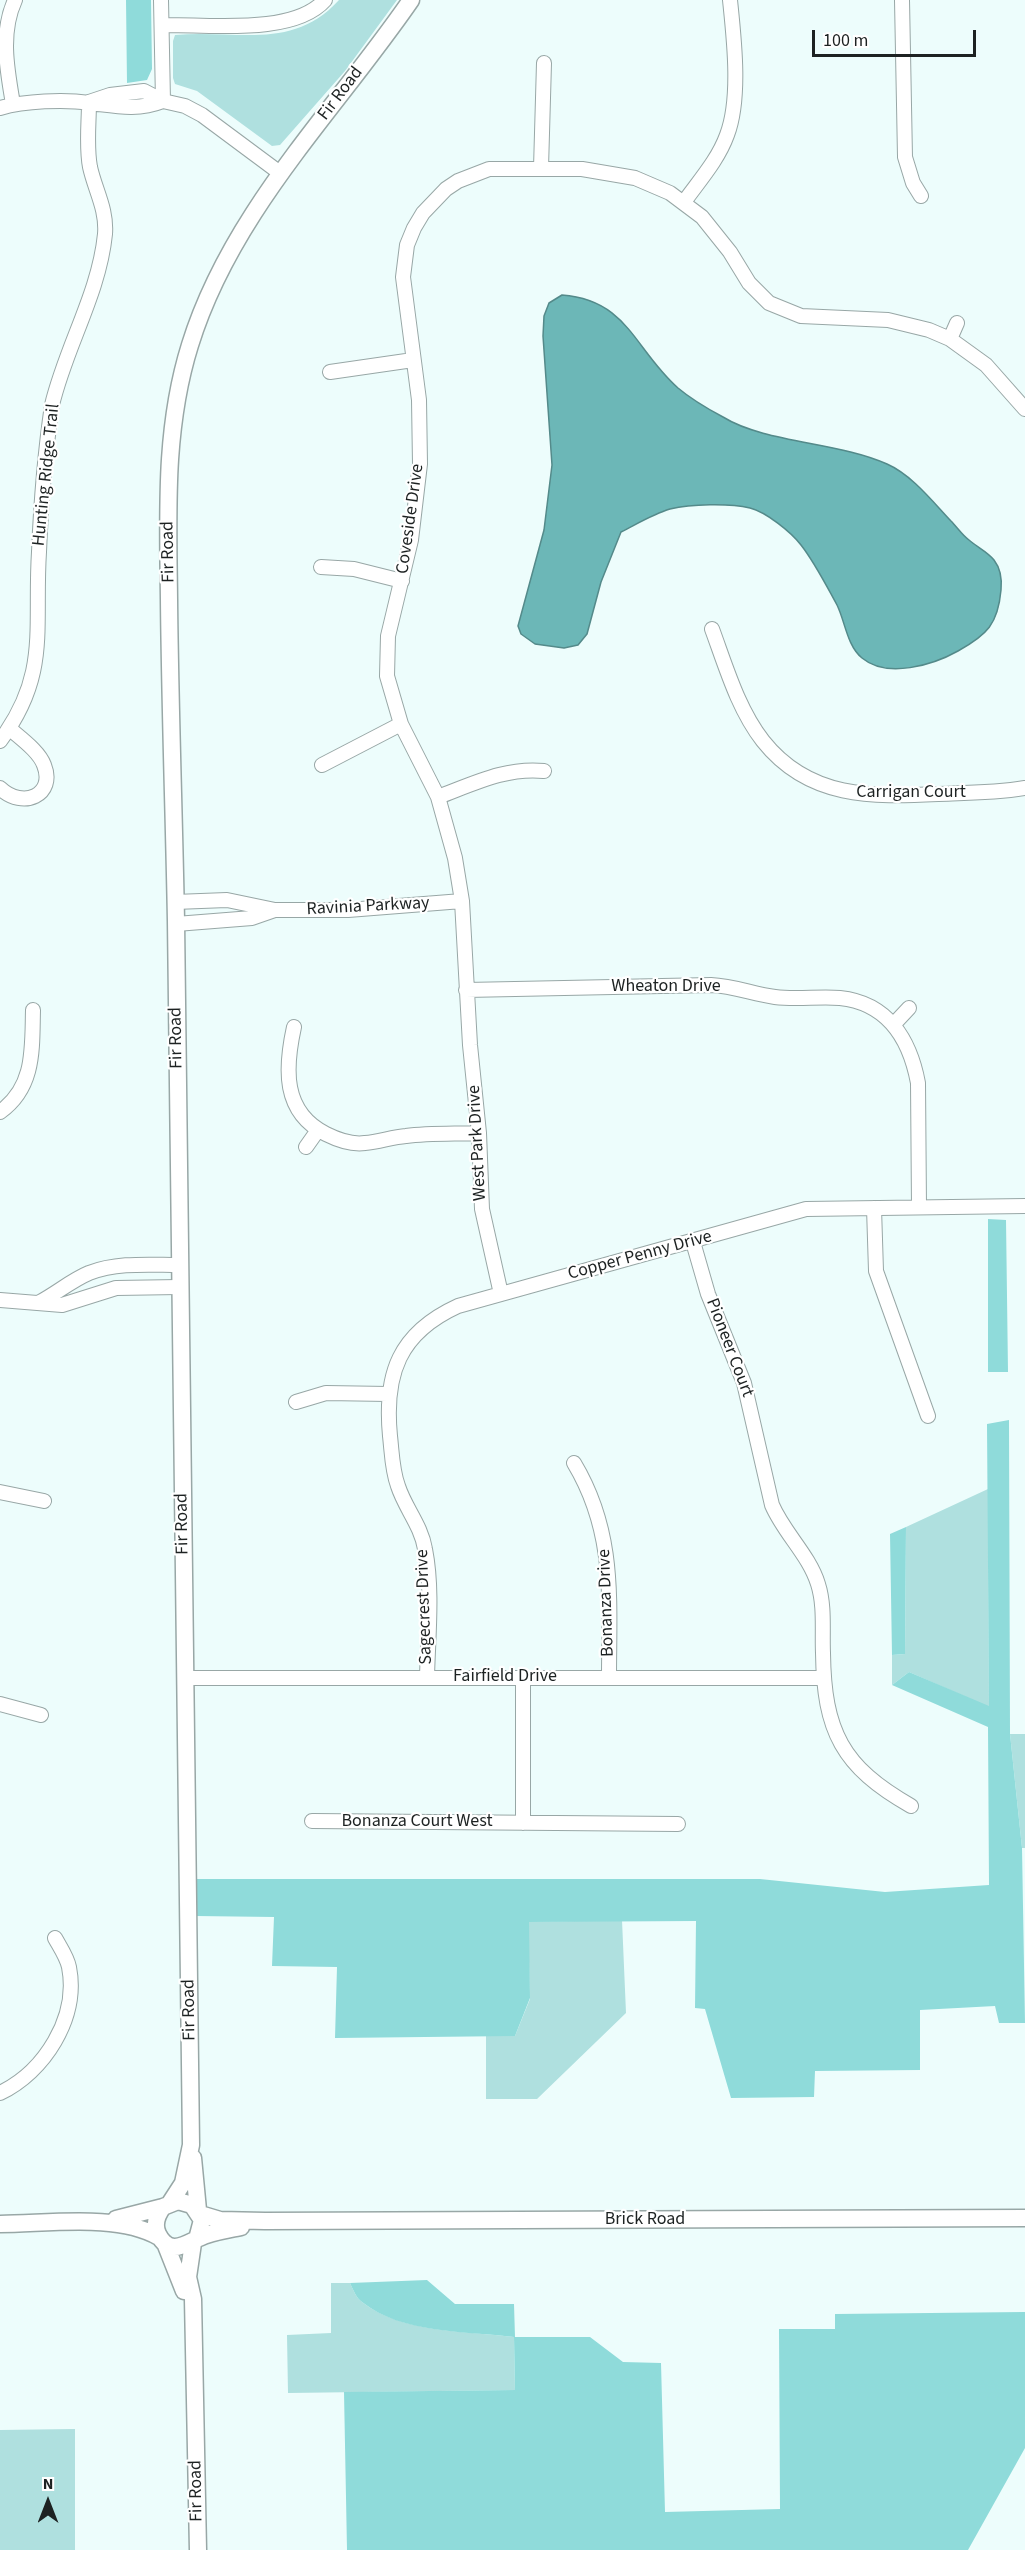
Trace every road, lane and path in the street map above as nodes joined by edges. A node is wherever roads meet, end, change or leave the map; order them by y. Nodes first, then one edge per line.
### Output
1 (15, 0) edge
2 (161, 0) edge
3 (325, 0) edge
4 (411, 0) edge
5 (730, 0) edge
6 (902, 0) edge
7 (162, 25) junction
8 (544, 63) dead end
9 (163, 101) junction
10 (88, 102) junction
11 (7, 106) edge
12 (541, 168) junction
13 (280, 173) junction
14 (921, 196) dead end
15 (684, 202) junction
16 (957, 323) dead end
17 (950, 339) junction
18 (413, 360) junction
19 (330, 372) dead end
20 (1025, 410) edge
21 (321, 567) dead end
22 (402, 580) junction
23 (712, 629) dead end
24 (401, 724) junction
25 (9, 728) junction
26 (0, 741) edge
27 (322, 765) dead end
28 (544, 771) dead end
29 (0, 788) edge
30 (1025, 788) edge
31 (438, 797) junction
32 (462, 901) junction
33 (175, 902) junction
34 (275, 910) junction
35 (176, 924) junction
36 (466, 990) junction
37 (909, 1008) dead end
38 (33, 1011) dead end
39 (894, 1024) junction
40 (294, 1026) dead end
41 (0, 1112) edge
42 (318, 1130) junction
43 (479, 1132) junction
44 (306, 1147) dead end
45 (1025, 1206) edge
46 (920, 1207) junction
47 (874, 1208) junction
48 (693, 1242) junction
49 (179, 1265) junction
50 (179, 1287) junction
51 (501, 1293) junction
52 (0, 1300) edge
53 (38, 1302) junction
54 (415, 1335) joint
55 (388, 1394) junction
56 (296, 1402) dead end
57 (928, 1416) dead end
58 (574, 1463) dead end
59 (0, 1492) edge
60 (44, 1501) dead end
61 (427, 1677) junction
62 (186, 1678) junction
63 (524, 1678) junction
64 (609, 1678) junction
65 (823, 1678) junction
66 (0, 1704) edge
67 (41, 1715) dead end
68 (911, 1806) dead end
69 (312, 1821) dead end
70 (523, 1823) junction
71 (678, 1824) dead end
72 (55, 1938) dead end
73 (0, 2093) edge
74 (191, 2145) junction
75 (166, 2205) junction
76 (199, 2212) junction
77 (1025, 2218) edge
78 (266, 2221) junction
79 (97, 2223) junction
80 (0, 2224) edge
81 (162, 2240) junction
82 (195, 2241) junction
83 (194, 2323) junction
84 (198, 2550) edge

1 - 11 street
2 - 7 street
3 - 7 street
4 - 13 street, Fir Road
5 - 15 street
6 - 14 street
7 - 9 street
8 - 12 street
9 - 10 street
9 - 13 street
10 - 11 street
10 - 25 street, Hunting Ridge Trail
12 - 15 street, Coveside Drive
12 - 18 street, Coveside Drive
13 - 33 street, Fir Road
15 - 17 street, Coveside Drive
16 - 17 street
17 - 20 street, Coveside Drive
18 - 19 street
18 - 22 street, Coveside Drive
21 - 22 street
22 - 24 street, Coveside Drive
23 - 30 street, Carrigan Court
24 - 27 street
24 - 31 street, Coveside Drive
25 - 26 street, Hunting Ridge Trail
25 - 29 street
28 - 31 street
31 - 32 street, Coveside Drive
32 - 34 street, Ravinia Parkway
32 - 36 street, Coveside Drive
33 - 34 street
33 - 35 street, Fir Road
34 - 35 street
35 - 49 street, Fir Road
36 - 39 street, Wheaton Drive
36 - 43 street, West Park Drive
37 - 39 street
38 - 41 street
39 - 46 street
40 - 42 street
42 - 43 street
42 - 44 street
43 - 51 street, West Park Drive
45 - 46 street, Copper Penny Drive
46 - 47 street, Copper Penny Drive
47 - 48 street, Copper Penny Drive
47 - 57 street
48 - 51 street, Copper Penny Drive
48 - 65 street, Pioneer Court
49 - 50 street, Fir Road
49 - 53 street
50 - 53 street
50 - 62 street, Fir Road
51 - 54 street, Copper Penny Drive
52 - 53 street
54 - 55 street, Sagecrest Drive
55 - 56 street
55 - 61 street, Sagecrest Drive
58 - 64 street, Bonanza Drive
59 - 60 street
61 - 62 street, Fairfield Drive
61 - 63 street, Fairfield Drive
62 - 74 street, Fir Road
63 - 64 street, Fairfield Drive
63 - 70 street
64 - 65 street, Fairfield Drive
65 - 68 street, Pioneer Court
66 - 67 street
69 - 70 street, Bonanza Court West
70 - 71 street, Bonanza Court West
72 - 73 street
74 - 75 street, Fir Road
74 - 76 street, Fir Road
75 - 76 street
75 - 79 street
75 - 81 street
76 - 78 street, Brick Road
76 - 82 street
77 - 78 street, Brick Road
78 - 82 street, Brick Road
79 - 80 street
79 - 81 street
81 - 82 street
81 - 83 street, Fir Road
82 - 83 street, Fir Road
83 - 84 street, Fir Road

